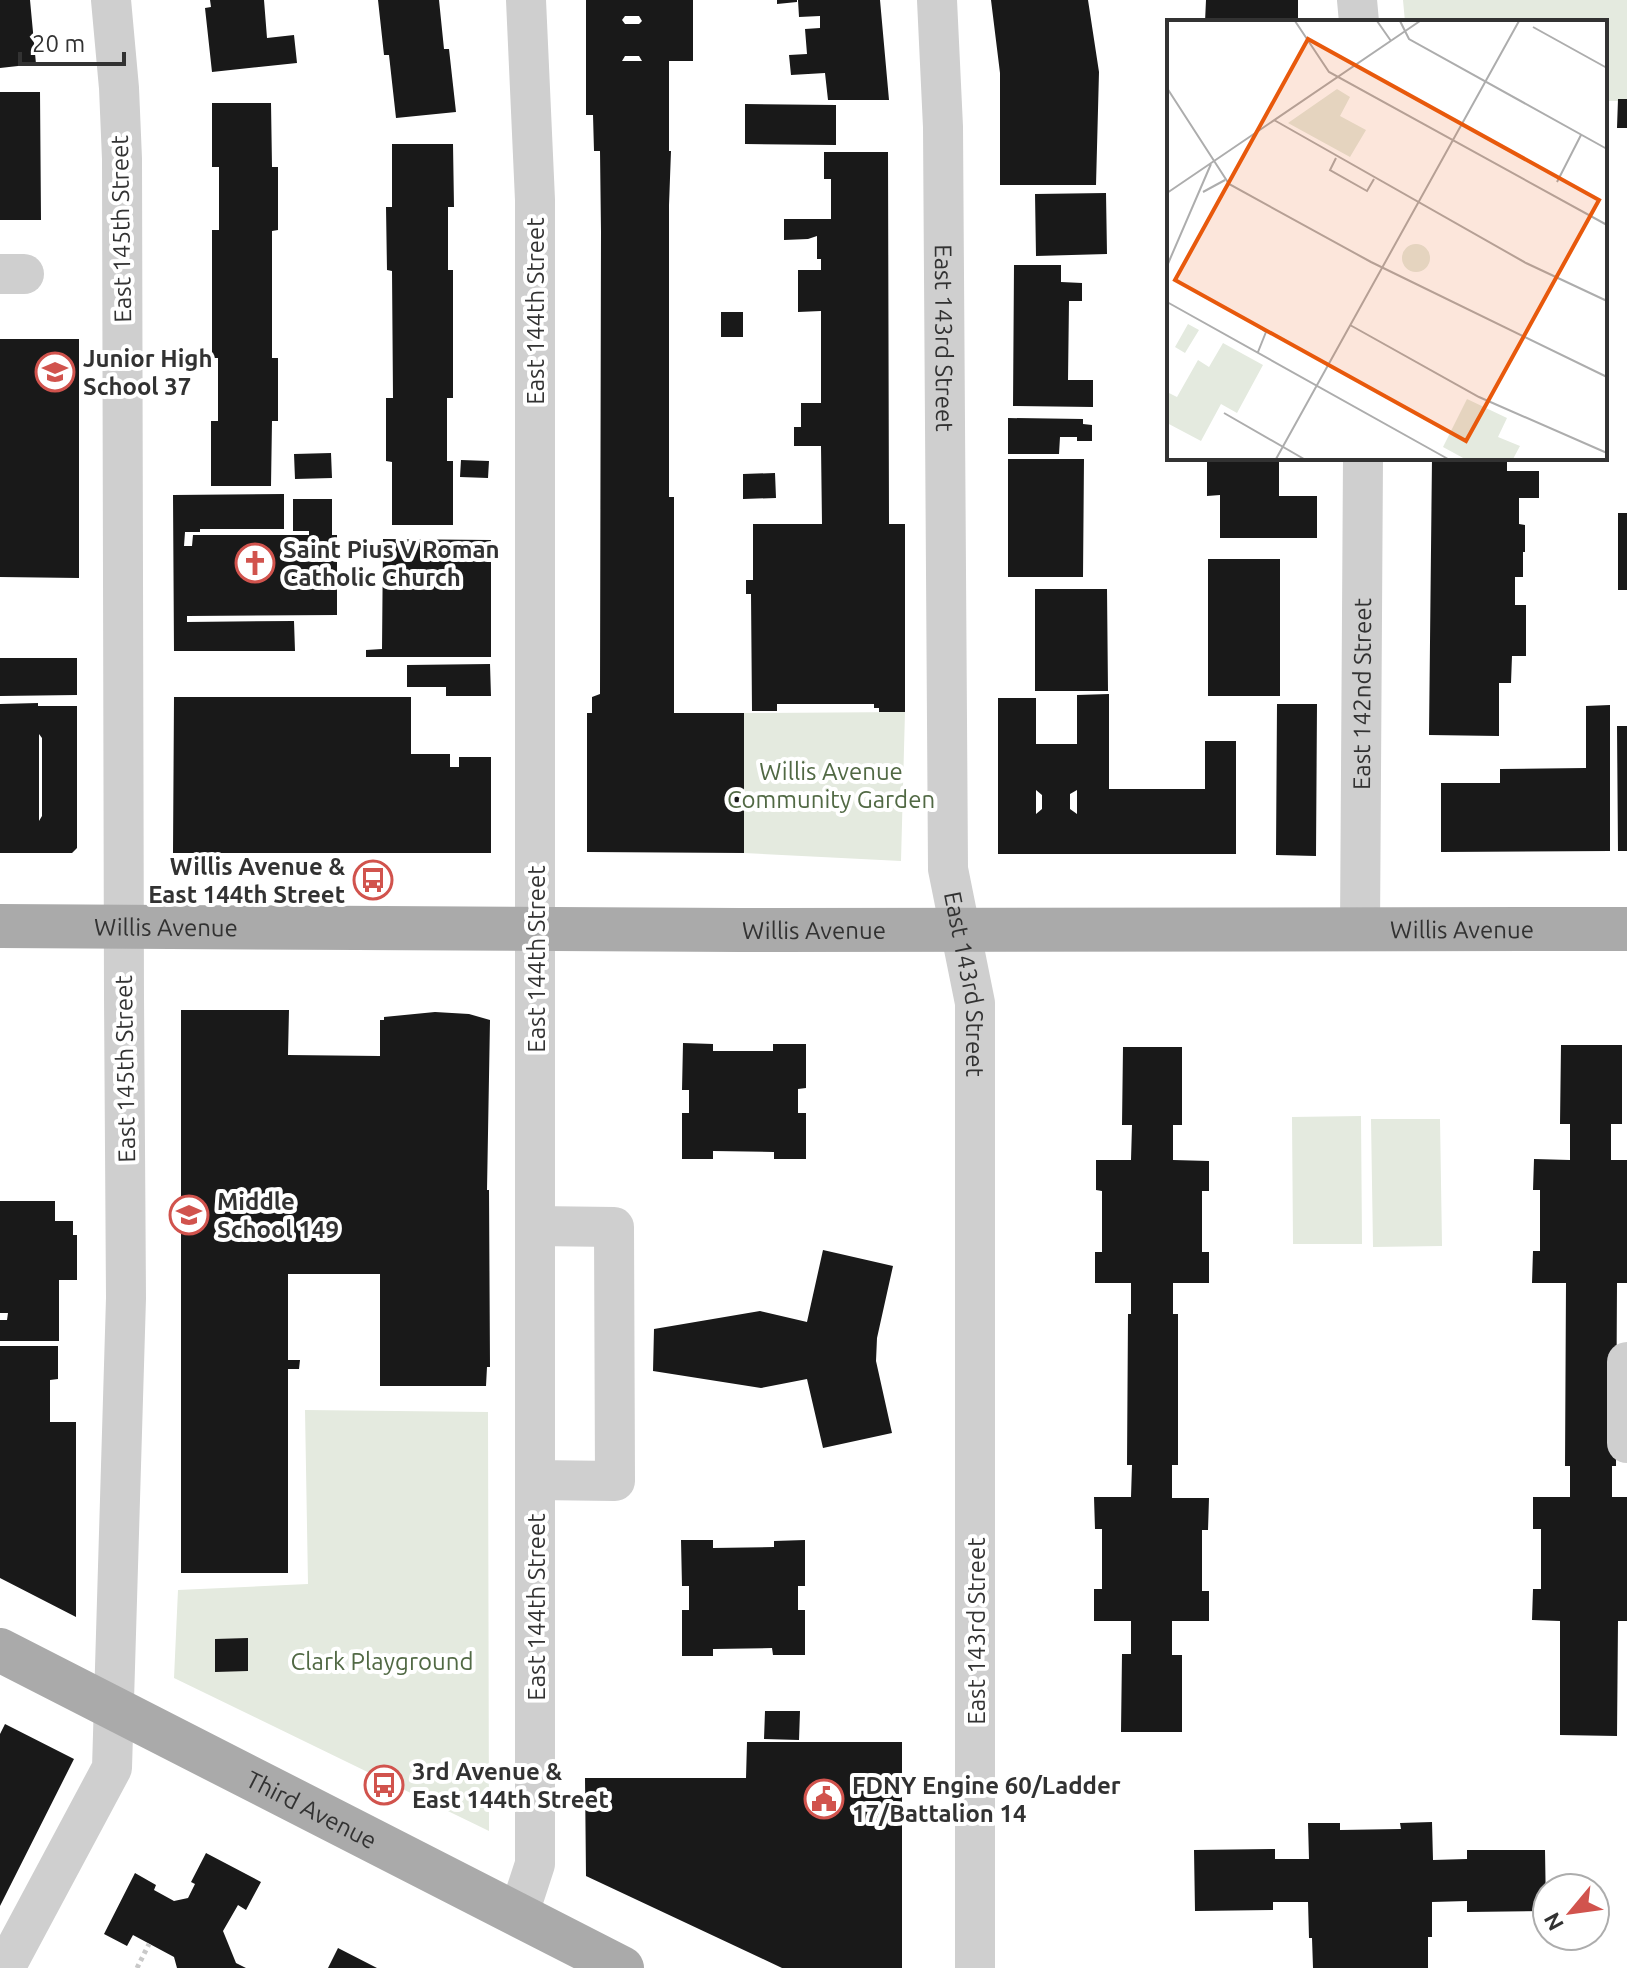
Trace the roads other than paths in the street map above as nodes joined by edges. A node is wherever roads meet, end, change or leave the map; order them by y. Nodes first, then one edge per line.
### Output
1 (111, 0) edge
2 (526, 0) edge
3 (937, 0) edge
4 (1357, 0) edge
5 (1359, 20) edge
6 (1363, 460) edge
7 (0, 926) edge
8 (124, 926) junction
9 (536, 929) junction
10 (961, 929) junction
11 (1627, 929) edge
12 (1360, 930) junction
13 (536, 1226) junction
14 (1627, 1362) edge
15 (1627, 1443) edge
16 (536, 1480) junction
17 (0, 1650) edge
18 (114, 1707) junction
19 (518, 1916) junction
20 (5, 1968) edge
21 (622, 1968) edge
22 (975, 1968) edge

1 - 8 street, East 145th Street
2 - 9 street, East 144th Street
3 - 10 street, East 143rd Street
4 - 5 street
6 - 12 street, East 142nd Street
7 - 8 main road, Willis Avenue
8 - 9 main road, Willis Avenue
8 - 18 street, East 145th Street
9 - 10 main road, Willis Avenue
9 - 13 street, East 144th Street
10 - 12 main road, Willis Avenue
10 - 22 street, East 143rd Street
11 - 12 main road, Willis Avenue
13 - 16 street, East 144th Street
13 - 16 street
14 - 15 street
16 - 19 street, East 144th Street
17 - 18 main road, Third Avenue
18 - 19 main road, Third Avenue
18 - 20 street, East 145th Street
19 - 21 main road, Third Avenue

